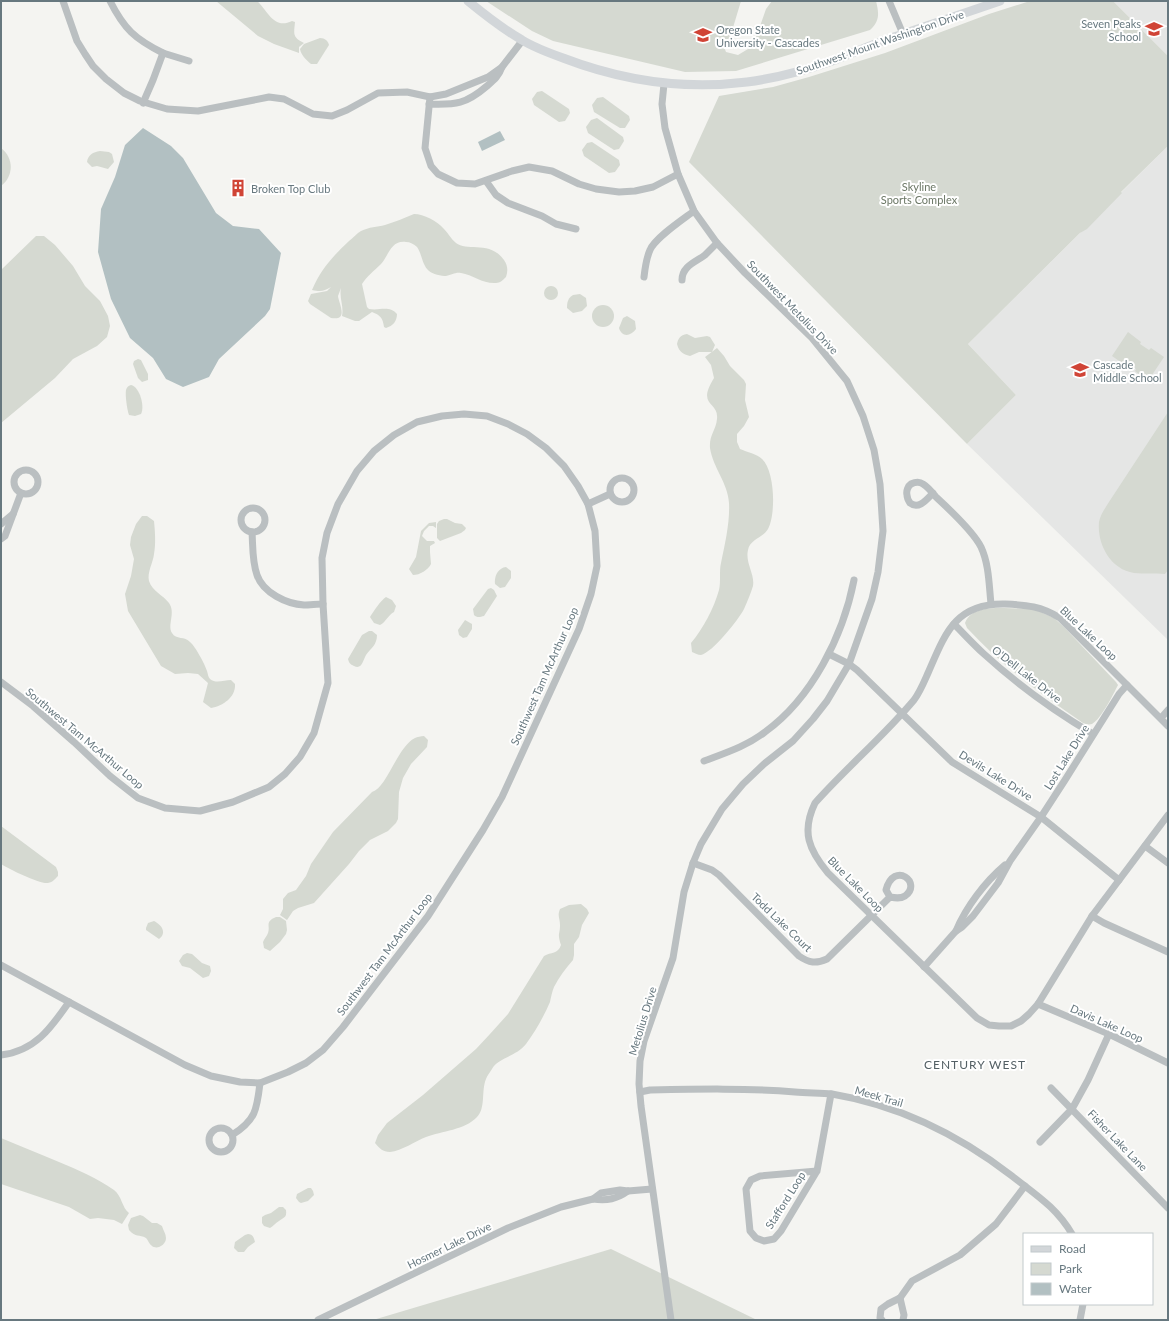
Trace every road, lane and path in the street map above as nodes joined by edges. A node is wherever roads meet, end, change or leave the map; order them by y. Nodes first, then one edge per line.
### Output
1 (63, 1) edge
2 (110, 1) edge
3 (468, 1) edge
4 (889, 1) edge
5 (1000, 1) edge
6 (903, 34) junction
7 (522, 41) junction
8 (163, 53) junction
9 (189, 61) dead end
10 (502, 67) junction
11 (664, 84) junction
12 (429, 100) junction
13 (143, 103) junction
14 (678, 174) junction
15 (486, 181) junction
16 (694, 211) junction
17 (576, 229) dead end
18 (717, 243) junction
19 (644, 277) dead end
20 (682, 280) dead end
21 (21, 493) dead end
22 (933, 493) dead end
23 (610, 494) dead end
24 (588, 504) junction
25 (14, 512) junction
26 (1, 524) edge
27 (252, 532) dead end
28 (1, 539) edge
29 (854, 580) dead end
30 (323, 604) junction
31 (991, 604) junction
32 (954, 624) junction
33 (829, 654) junction
34 (849, 664) junction
35 (1, 682) edge
36 (1127, 685) junction
37 (1168, 710) edge
38 (901, 714) junction
39 (1161, 718) junction
40 (1168, 726) edge
41 (1093, 734) junction
42 (704, 760) dead end
43 (722, 809) joint
44 (1168, 815) edge
45 (1041, 817) junction
46 (1145, 846) junction
47 (693, 863) junction
48 (1168, 863) edge
49 (1119, 880) junction
50 (890, 897) dead end
51 (872, 916) junction
52 (1092, 916) junction
53 (1168, 952) edge
54 (1, 966) edge
55 (924, 967) junction
56 (69, 1002) junction
57 (1038, 1004) junction
58 (1109, 1034) junction
59 (1, 1055) edge
60 (1168, 1063) edge
61 (260, 1083) junction
62 (1051, 1088) dead end
63 (640, 1092) junction
64 (831, 1094) junction
65 (1072, 1109) junction
66 (232, 1135) dead end
67 (1040, 1142) dead end
68 (817, 1171) junction
69 (1025, 1186) junction
70 (652, 1189) junction
71 (1168, 1208) edge
72 (1071, 1233) edge
73 (900, 1298) junction
74 (1083, 1305) edge
75 (318, 1320) edge
76 (671, 1320) edge
77 (882, 1320) edge
78 (903, 1320) edge
79 (1080, 1320) edge

1 - 13 street
2 - 8 street
3 - 7 main road, Southwest Mount Washington Drive
4 - 6 street
5 - 6 main road, Southwest Mount Washington Drive
6 - 11 main road, Southwest Mount Washington Drive
7 - 10 street
7 - 11 main road, Southwest Mount Washington Drive
8 - 9 street
8 - 13 street
10 - 12 street
10 - 12 street
11 - 14 street, Southwest Metolius Drive
12 - 13 street
12 - 15 street
14 - 15 street
14 - 16 street, Southwest Metolius Drive
15 - 17 street
16 - 18 street, Southwest Metolius Drive
16 - 19 street
18 - 20 street
18 - 34 street, Southwest Metolius Drive
21 - 25 street
22 - 31 street
23 - 24 street
24 - 30 street, Southwest Tam McArthur Loop
24 - 61 street, Southwest Tam McArthur Loop
25 - 26 street
25 - 28 street
27 - 30 street
29 - 33 street
30 - 35 street, Southwest Tam McArthur Loop
31 - 32 street, Blue Lake Loop
31 - 36 street, Blue Lake Loop
32 - 38 street, Blue Lake Loop
32 - 41 street, O'Dell Lake Drive
33 - 34 street, Devils Lake Drive
33 - 42 street
34 - 38 street, Devils Lake Drive
34 - 43 street, Southwest Metolius Drive
36 - 39 street, Blue Lake Loop
36 - 41 street, Lost Lake Drive
37 - 39 street
38 - 45 street, Devils Lake Drive
38 - 51 street, Blue Lake Loop
39 - 40 street, Blue Lake Loop
41 - 45 street, Lost Lake Drive
43 - 47 street, Metolius Drive
44 - 46 street, Blue Lake Loop
45 - 49 street, Devils Lake Drive
45 - 55 street, Lost Lake Drive
46 - 48 street
46 - 49 street, Blue Lake Loop
47 - 51 street, Todd Lake Court
47 - 63 street, Metolius Drive
49 - 52 street, Blue Lake Loop
50 - 51 street, Todd Lake Court
51 - 55 street, Blue Lake Loop
52 - 53 street
52 - 57 street, Blue Lake Loop
54 - 56 street, Southwest Tam McArthur Loop
55 - 57 street, Blue Lake Loop
56 - 59 street
56 - 61 street, Southwest Tam McArthur Loop
57 - 58 street, Davis Lake Loop
58 - 60 street, Davis Lake Loop
58 - 65 street
61 - 66 street
62 - 65 street, Fisher Lake Lane
63 - 64 street, Meek Trail
63 - 70 street, Metolius Drive
64 - 68 street, Stafford Loop
64 - 69 street, Meek Trail
65 - 67 street
65 - 71 street, Fisher Lake Lane
68 - 68 street, Stafford Loop
69 - 72 street, Meek Trail
69 - 73 street
70 - 75 street, Hosmer Lake Drive
70 - 76 street, Metolius Drive
73 - 77 street
73 - 78 street
74 - 79 street

